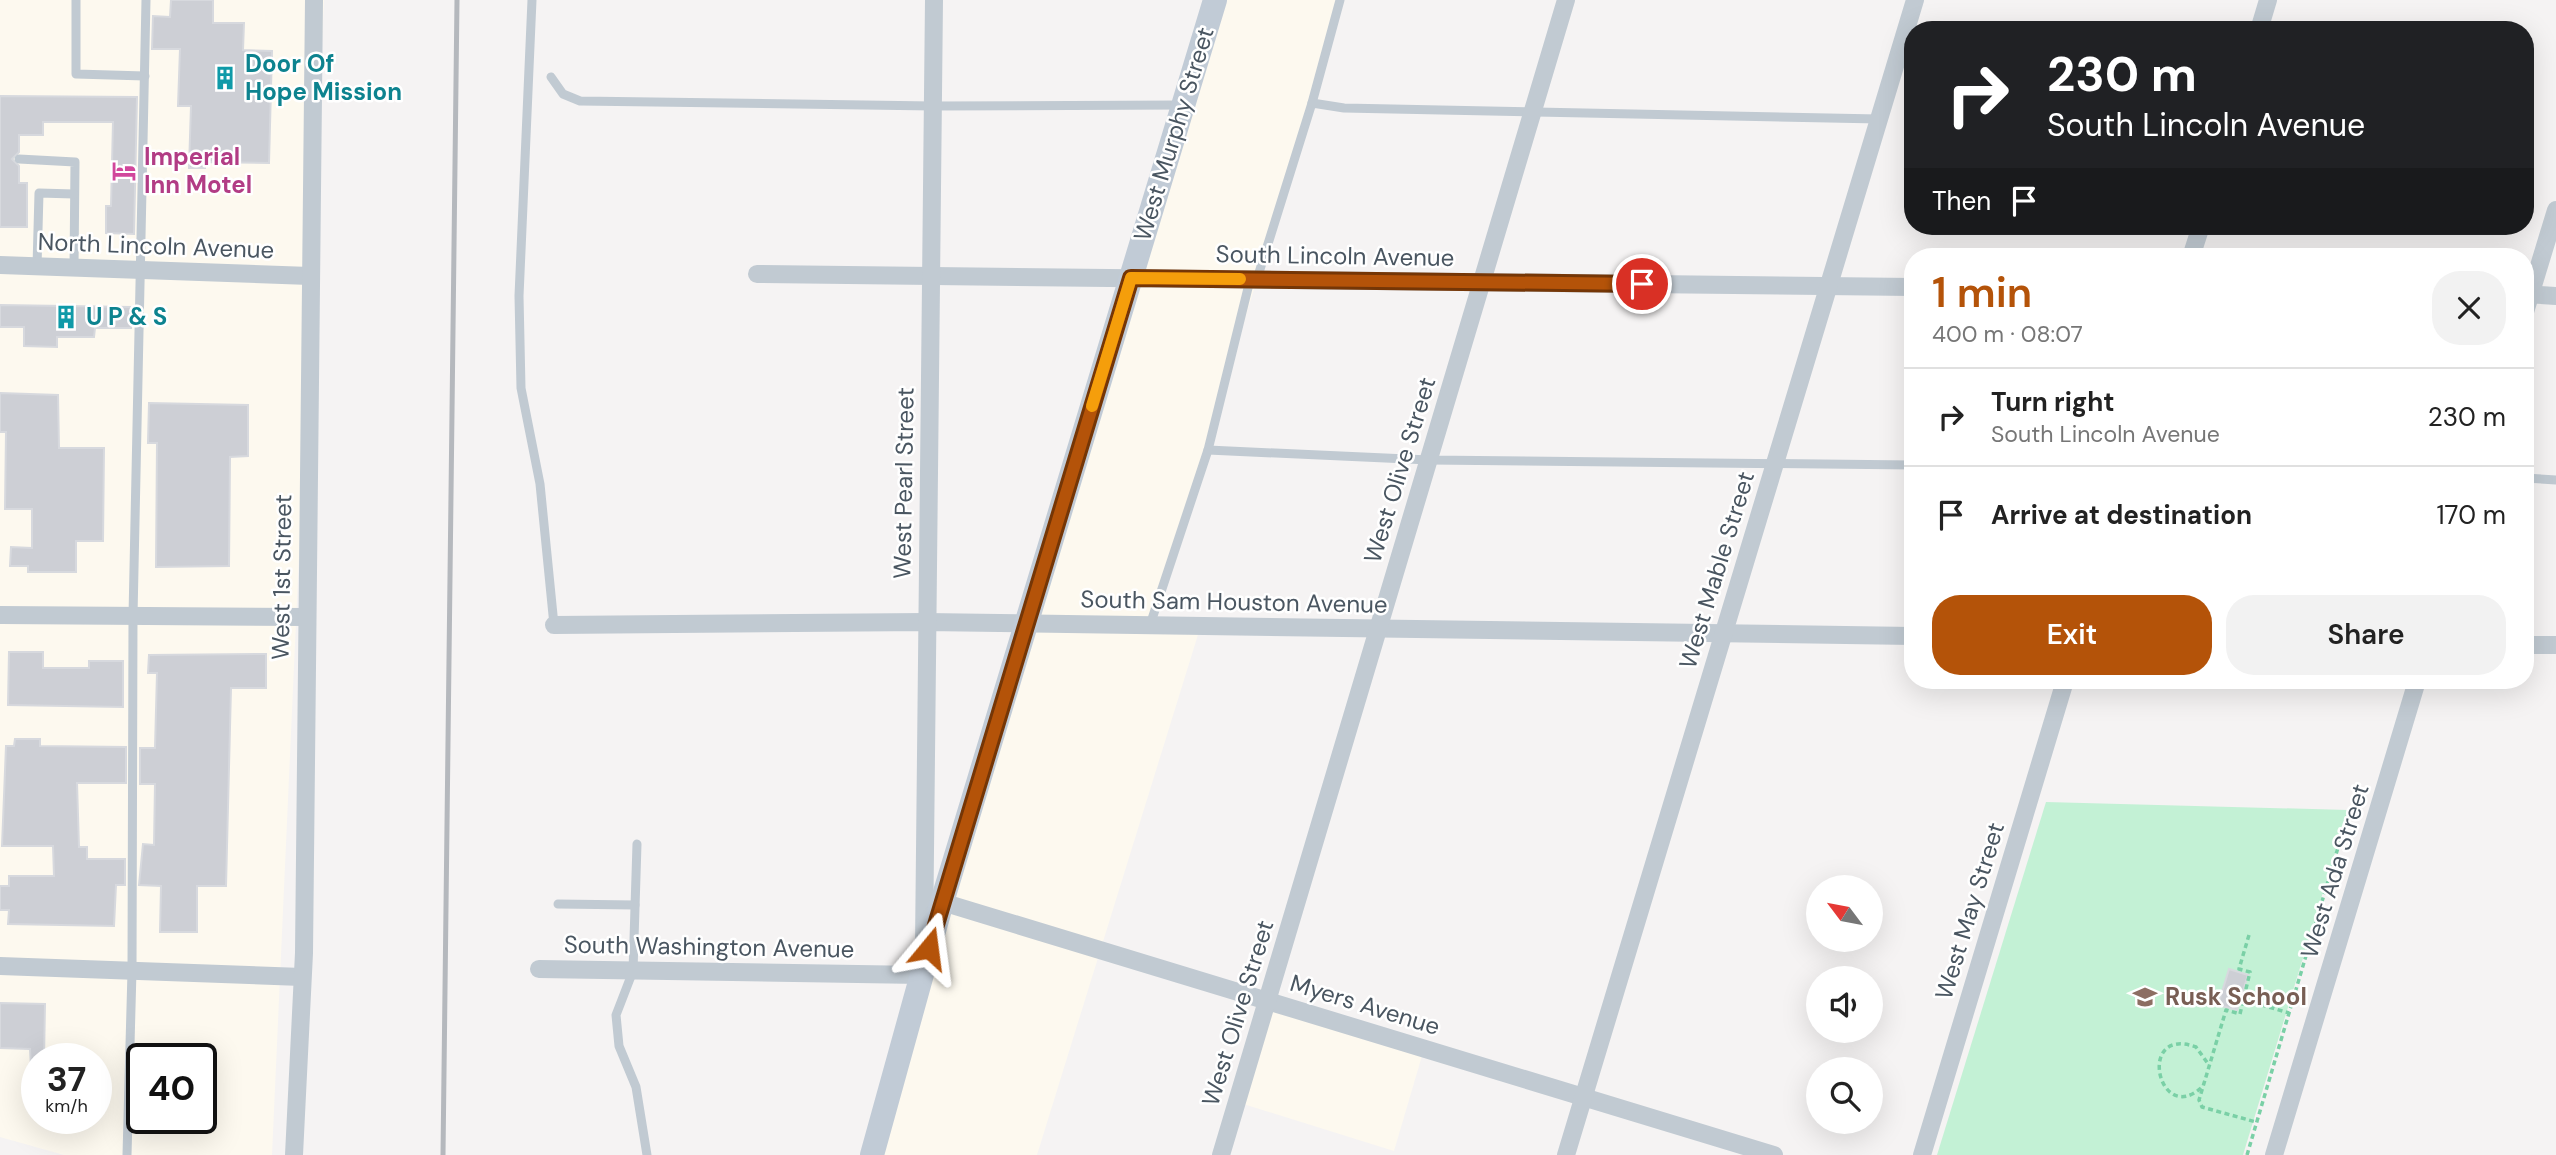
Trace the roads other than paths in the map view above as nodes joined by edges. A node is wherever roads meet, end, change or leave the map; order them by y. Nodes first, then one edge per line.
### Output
1 (76, 0) edge
2 (146, 0) edge
3 (314, 0) edge
4 (532, 0) edge
5 (934, 0) edge
6 (1215, 0) edge
7 (1340, 0) edge
8 (1566, 0) edge
9 (1914, 0) edge
10 (2268, 0) edge
11 (1908, 21) edge
12 (2262, 21) edge
13 (1904, 34) edge
14 (145, 76) junction
15 (551, 77) dead end
16 (1312, 103) junction
17 (933, 106) junction
18 (1183, 106) junction
19 (1532, 113) junction
20 (1879, 119) junction
21 (19, 159) dead end
22 (74, 194) junction
23 (2556, 210) edge
24 (0, 265) edge
25 (37, 267) junction
26 (74, 268) junction
27 (142, 270) junction
28 (757, 274) dead end
29 (310, 276) junction
30 (931, 276) junction
31 (1131, 278) junction
32 (2534, 278) edge
33 (1254, 279) junction
34 (1482, 282) junction
35 (1828, 286) junction
36 (1904, 287) edge
37 (2556, 296) edge
38 (2534, 299) edge
39 (1208, 450) junction
40 (1429, 460) junction
41 (1774, 464) junction
42 (1904, 465) edge
43 (2534, 479) edge
44 (2556, 480) edge
45 (0, 615) edge
46 (133, 616) junction
47 (306, 617) junction
48 (926, 622) junction
49 (1026, 623) junction
50 (554, 625) joint
51 (1150, 625) junction
52 (1379, 628) junction
53 (1723, 633) junction
54 (1904, 636) edge
55 (2534, 645) edge
56 (2556, 645) edge
57 (2063, 689) edge
58 (2415, 689) edge
59 (637, 844) dead end
60 (942, 902) junction
61 (558, 904) dead end
62 (635, 905) junction
63 (0, 966) edge
64 (539, 969) dead end
65 (132, 971) junction
66 (633, 971) junction
67 (923, 971) junction
68 (302, 977) junction
69 (1267, 1001) junction
70 (1583, 1097) junction
71 (127, 1155) edge
72 (294, 1155) edge
73 (647, 1155) edge
74 (872, 1155) edge
75 (1221, 1155) edge
76 (1566, 1155) edge
77 (1774, 1155) edge
78 (1922, 1155) edge
79 (2274, 1155) edge

1 - 14 lane
2 - 14 lane
3 - 29 street, West 1st Street
4 - 50 lane
5 - 17 street, West Pearl Street
6 - 18 street, West Murphy Street
7 - 16 lane
8 - 19 street, West Olive Street
9 - 11 street, West Mable Street
10 - 12 street
13 - 20 street, West Mable Street
14 - 27 lane
15 - 17 lane
16 - 19 lane
16 - 33 lane
17 - 18 lane
17 - 30 street, West Pearl Street
18 - 31 street, West Murphy Street
19 - 20 lane
19 - 34 street, West Olive Street
20 - 35 street, West Mable Street
21 - 22 lane
22 - 25 lane
22 - 26 lane
23 - 32 street
24 - 25 street, North Lincoln Avenue
25 - 26 street, North Lincoln Avenue
26 - 27 street, North Lincoln Avenue
27 - 29 street, North Lincoln Avenue
27 - 46 lane
28 - 30 street, South Lincoln Avenue
29 - 47 street, West 1st Street
30 - 31 street, South Lincoln Avenue
30 - 48 street, West Pearl Street
31 - 33 street, South Lincoln Avenue
31 - 49 street, West Murphy Street
33 - 34 street, South Lincoln Avenue
33 - 39 lane
34 - 35 street, South Lincoln Avenue
34 - 40 street, West Olive Street
35 - 36 street, South Lincoln Avenue
35 - 41 street, West Mable Street
37 - 38 street
39 - 40 lane
39 - 51 lane
40 - 41 lane
40 - 52 street, West Olive Street
41 - 42 lane
41 - 53 street, West Mable Street
43 - 44 lane
45 - 46 street
46 - 47 street
46 - 65 lane
47 - 68 street, West 1st Street
48 - 49 street, South Sam Houston Avenue
48 - 50 street, South Sam Houston Avenue
48 - 67 street, West Pearl Street
49 - 51 street, South Sam Houston Avenue
49 - 60 street, West Murphy Street
51 - 52 street, South Sam Houston Avenue
52 - 53 street, South Sam Houston Avenue
52 - 69 street, West Olive Street
53 - 54 street, South Sam Houston Avenue
53 - 70 street, West Mable Street
55 - 56 street
57 - 78 street, West May Street
58 - 79 street, West Ada Street
59 - 62 lane
60 - 67 street, West Murphy Street
60 - 69 street, Myers Avenue
61 - 62 lane
62 - 66 lane
63 - 65 street
64 - 66 street, South Washington Avenue
65 - 68 street
65 - 71 lane
66 - 67 street, South Washington Avenue
66 - 73 lane
67 - 74 street, West Murphy Street
68 - 72 street, West 1st Street
69 - 70 street, Myers Avenue
69 - 75 street, West Olive Street
70 - 76 street, West Mable Street
70 - 77 street, Myers Avenue

